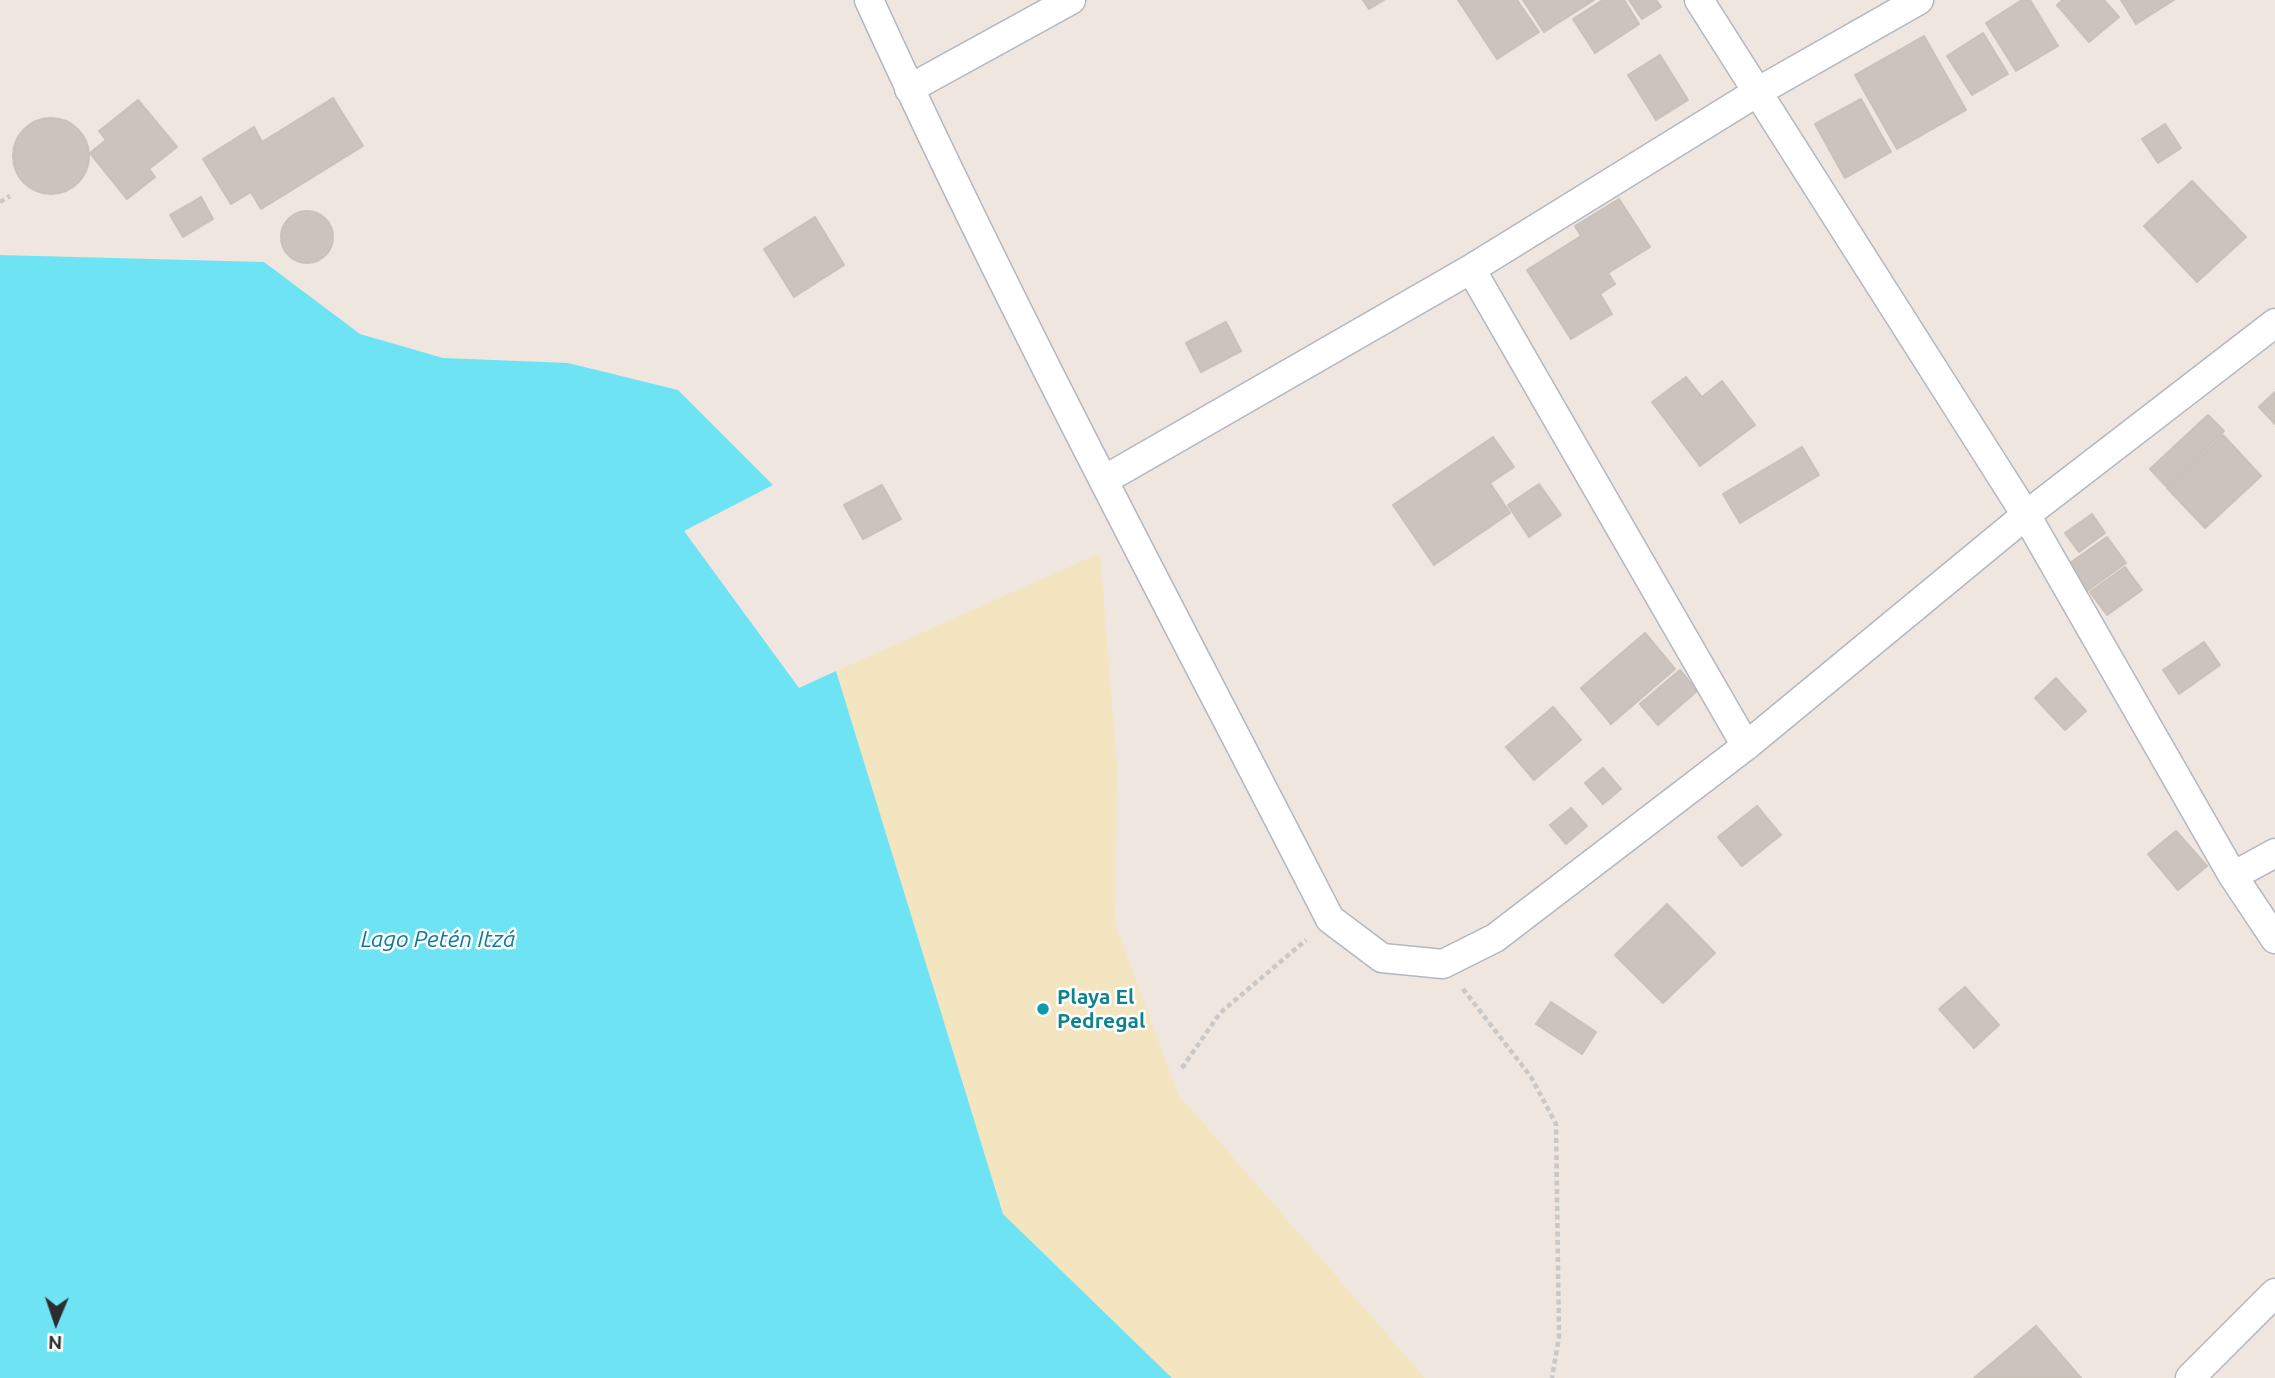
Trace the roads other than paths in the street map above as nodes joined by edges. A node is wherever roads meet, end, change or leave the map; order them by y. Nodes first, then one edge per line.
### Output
1 (869, 0) edge
2 (1071, 0) edge
3 (1699, 0) edge
4 (1919, 0) edge
5 (909, 89) junction
6 (1759, 91) junction
7 (1471, 268) junction
8 (2275, 323) edge
9 (1104, 480) junction
10 (2026, 514) junction
11 (1746, 746) junction
12 (2275, 853) edge
13 (2233, 876) junction
14 (2275, 939) edge
15 (2275, 1293) edge
16 (2190, 1378) edge

1 - 5 street
2 - 5 street
3 - 6 street
4 - 6 street
5 - 9 street
6 - 7 street
6 - 10 street
7 - 9 street
7 - 11 street
8 - 10 street
9 - 11 street
10 - 11 street
10 - 13 street
12 - 13 street
13 - 14 street
15 - 16 street

